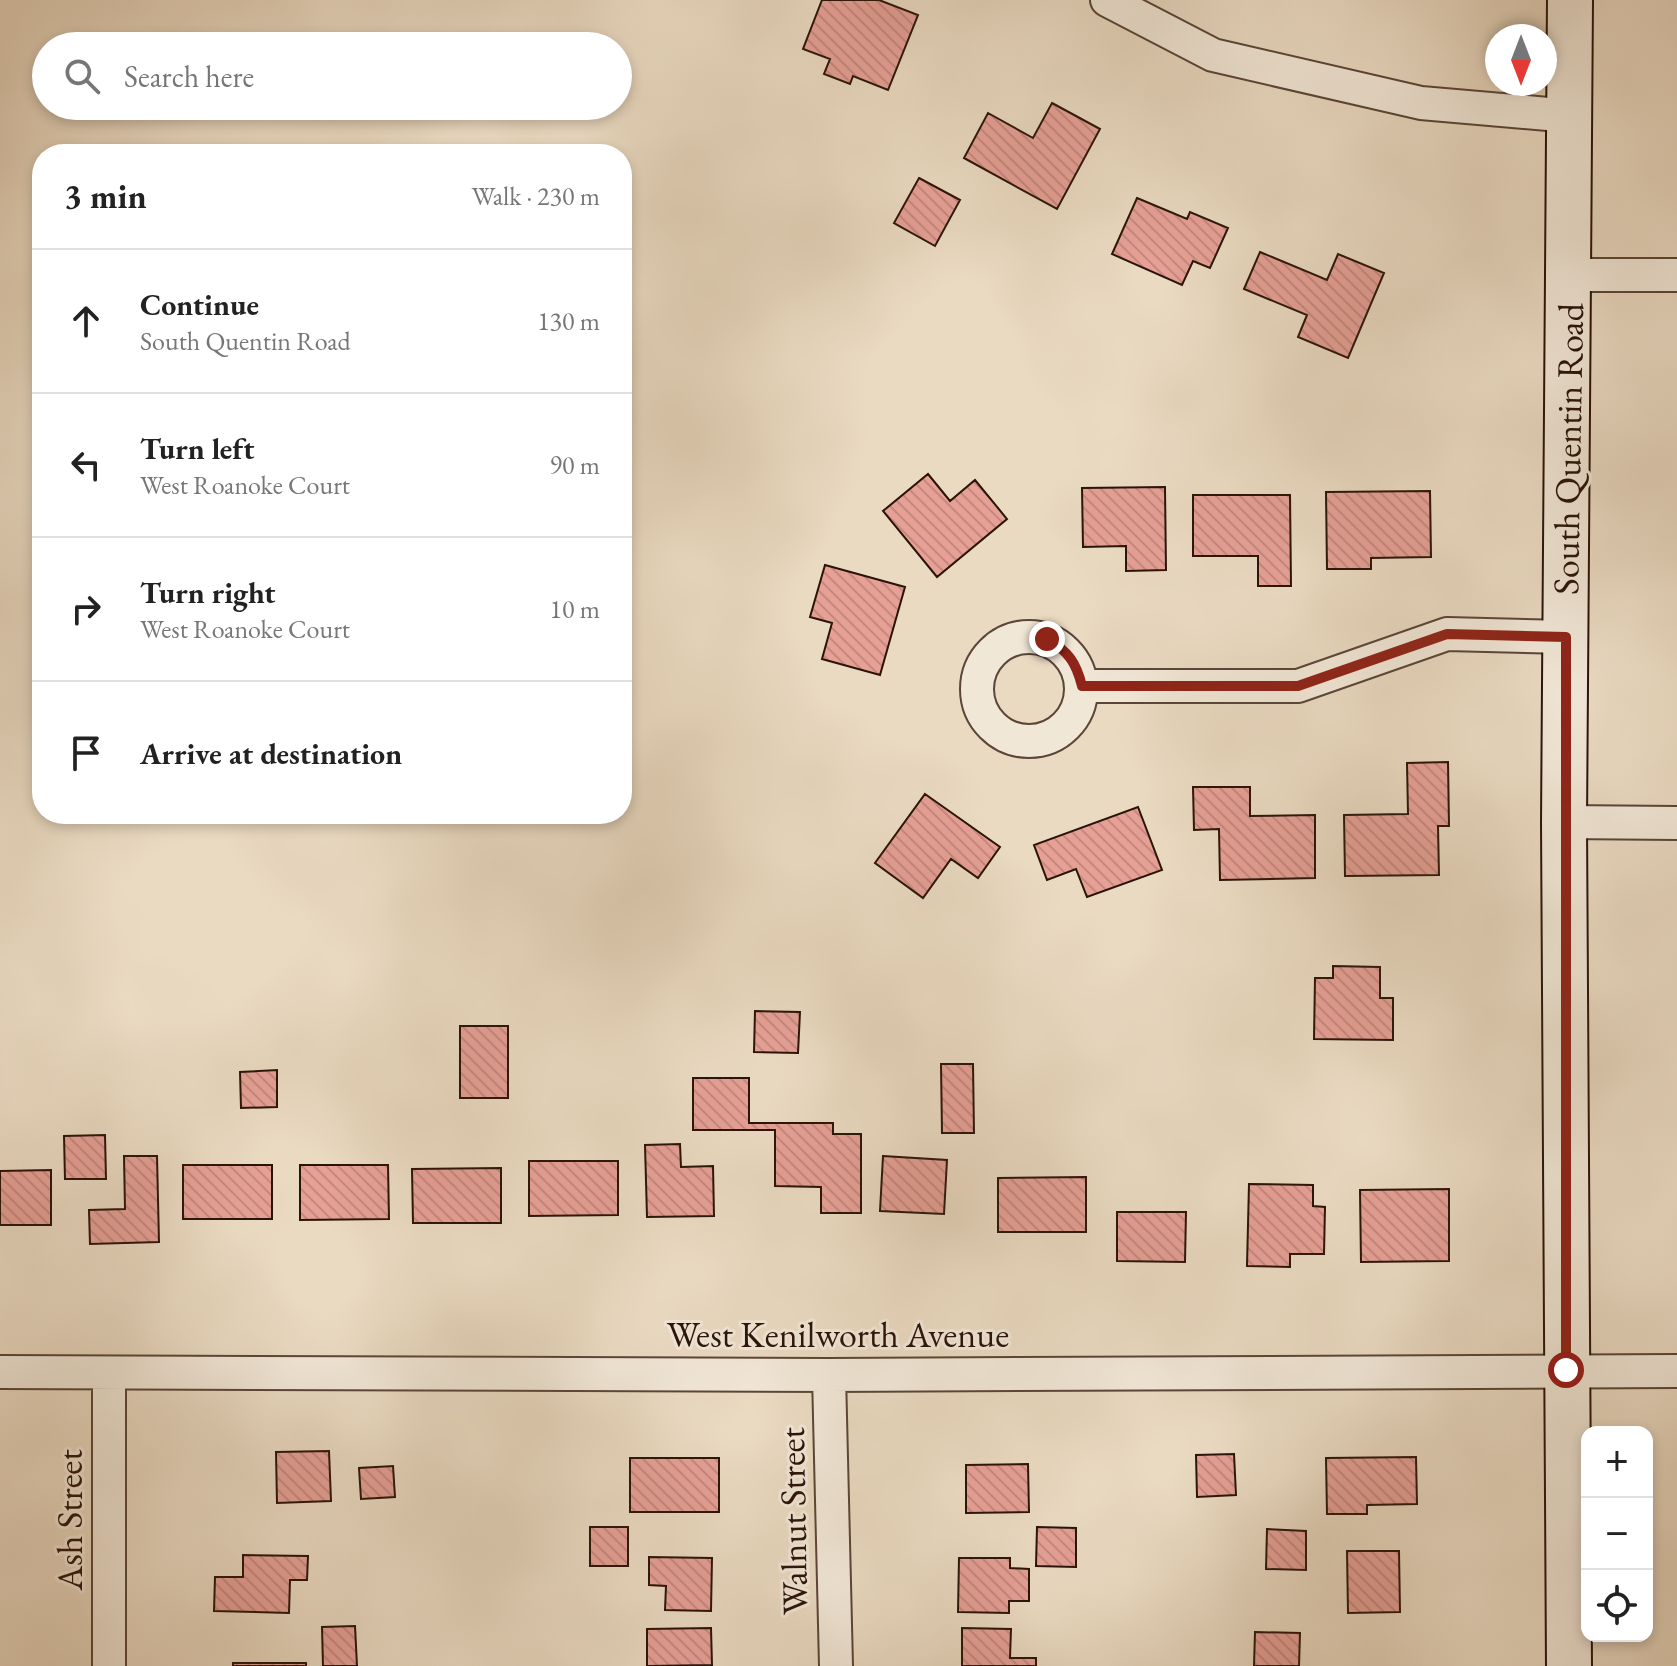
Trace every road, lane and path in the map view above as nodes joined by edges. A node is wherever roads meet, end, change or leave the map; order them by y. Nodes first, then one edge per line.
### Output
1 (1107, 0) edge
2 (1570, 0) edge
3 (1571, 116) junction
4 (1571, 275) junction
5 (1677, 275) edge
6 (1566, 637) junction
7 (1082, 686) dead end
8 (1564, 822) junction
9 (1677, 823) edge
10 (1566, 1370) junction
11 (1677, 1371) edge
12 (0, 1372) edge
13 (109, 1373) junction
14 (829, 1375) junction
15 (109, 1666) edge
16 (836, 1666) edge
17 (1569, 1666) edge

1 - 3 street
2 - 3 main road, South Quentin Road
3 - 4 main road, South Quentin Road
4 - 5 street
4 - 6 main road, South Quentin Road
6 - 7 street
6 - 8 main road, South Quentin Road
8 - 9 street
8 - 10 main road, South Quentin Road
10 - 11 street, West Kenilworth Avenue
10 - 14 street, West Kenilworth Avenue
10 - 17 main road, South Quentin Road
12 - 13 street, West Kenilworth Avenue
13 - 14 street, West Kenilworth Avenue
13 - 15 street, Ash Street
14 - 16 street, Walnut Street

